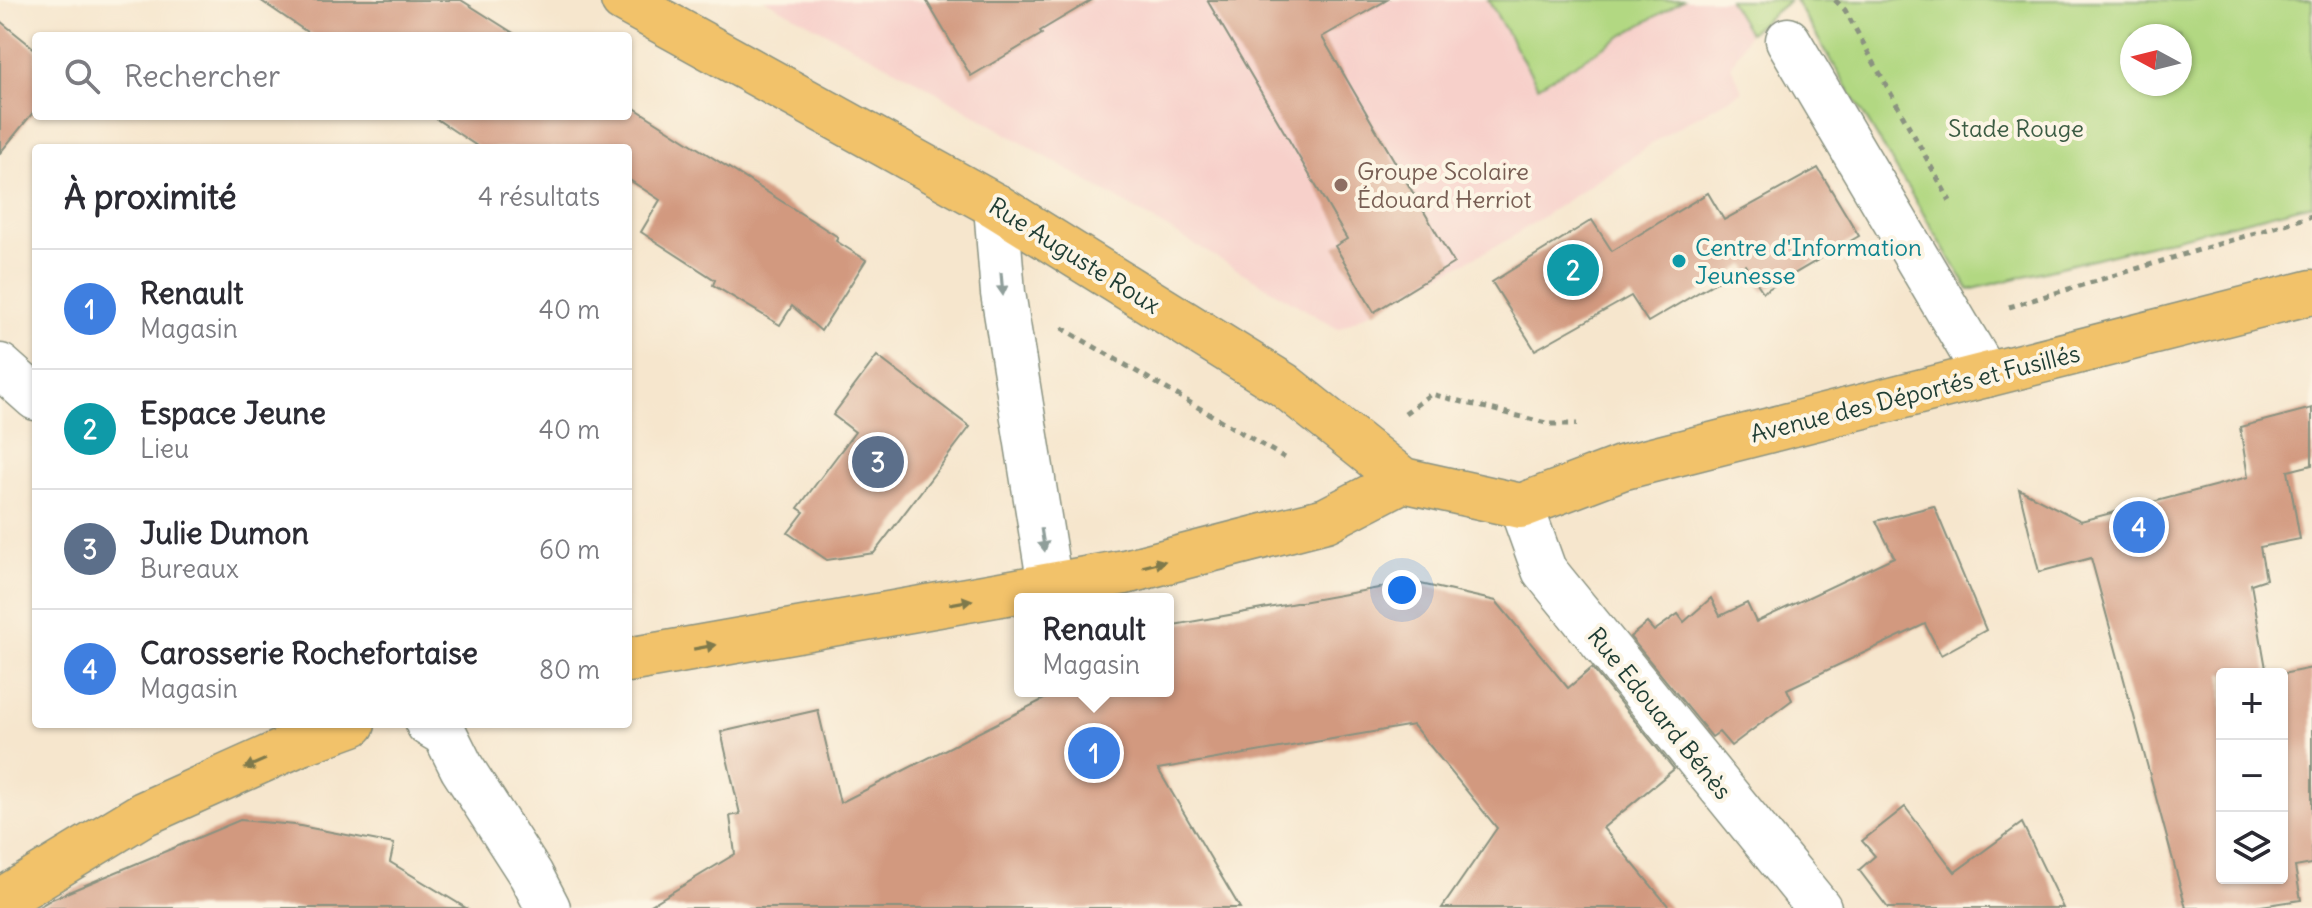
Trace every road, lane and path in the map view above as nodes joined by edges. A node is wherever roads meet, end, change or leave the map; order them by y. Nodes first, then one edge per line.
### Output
1 (623, 0) edge
2 (1835, 0) edge
3 (1788, 40) dead end
4 (1950, 201) dead end
5 (996, 206) junction
6 (2312, 216) edge
7 (2312, 292) edge
8 (1003, 293) junction
9 (1956, 324) junction
10 (0, 366) edge
11 (1986, 375) junction
12 (32, 394) edge
13 (1579, 425) dead end
14 (1360, 446) junction
15 (1403, 480) junction
16 (1521, 506) junction
17 (1326, 520) junction
18 (1050, 586) junction
19 (632, 659) edge
20 (342, 728) edge
21 (435, 728) edge
22 (0, 901) edge
23 (548, 908) edge
24 (1819, 908) edge

1 - 5 main road, Rue Auguste Roux
2 - 4 path
3 - 9 street
5 -> 8 street
5 - 14 main road, Rue Auguste Roux
6 - 9 path
7 - 11 main road, Avenue des Déportés et Fusillés
8 - 17 path
8 -> 18 street
9 - 11 street
10 - 12 street
11 - 16 main road, Avenue des Déportés et Fusillés
13 - 14 path
14 - 15 main road, Rue Auguste Roux
15 - 16 main road, Rue Auguste Roux
15 - 17 main road
16 - 24 street, Rue Edouard Bénès
18 -> 17 main road
19 -> 18 main road
20 -> 22 main road
21 - 23 street

